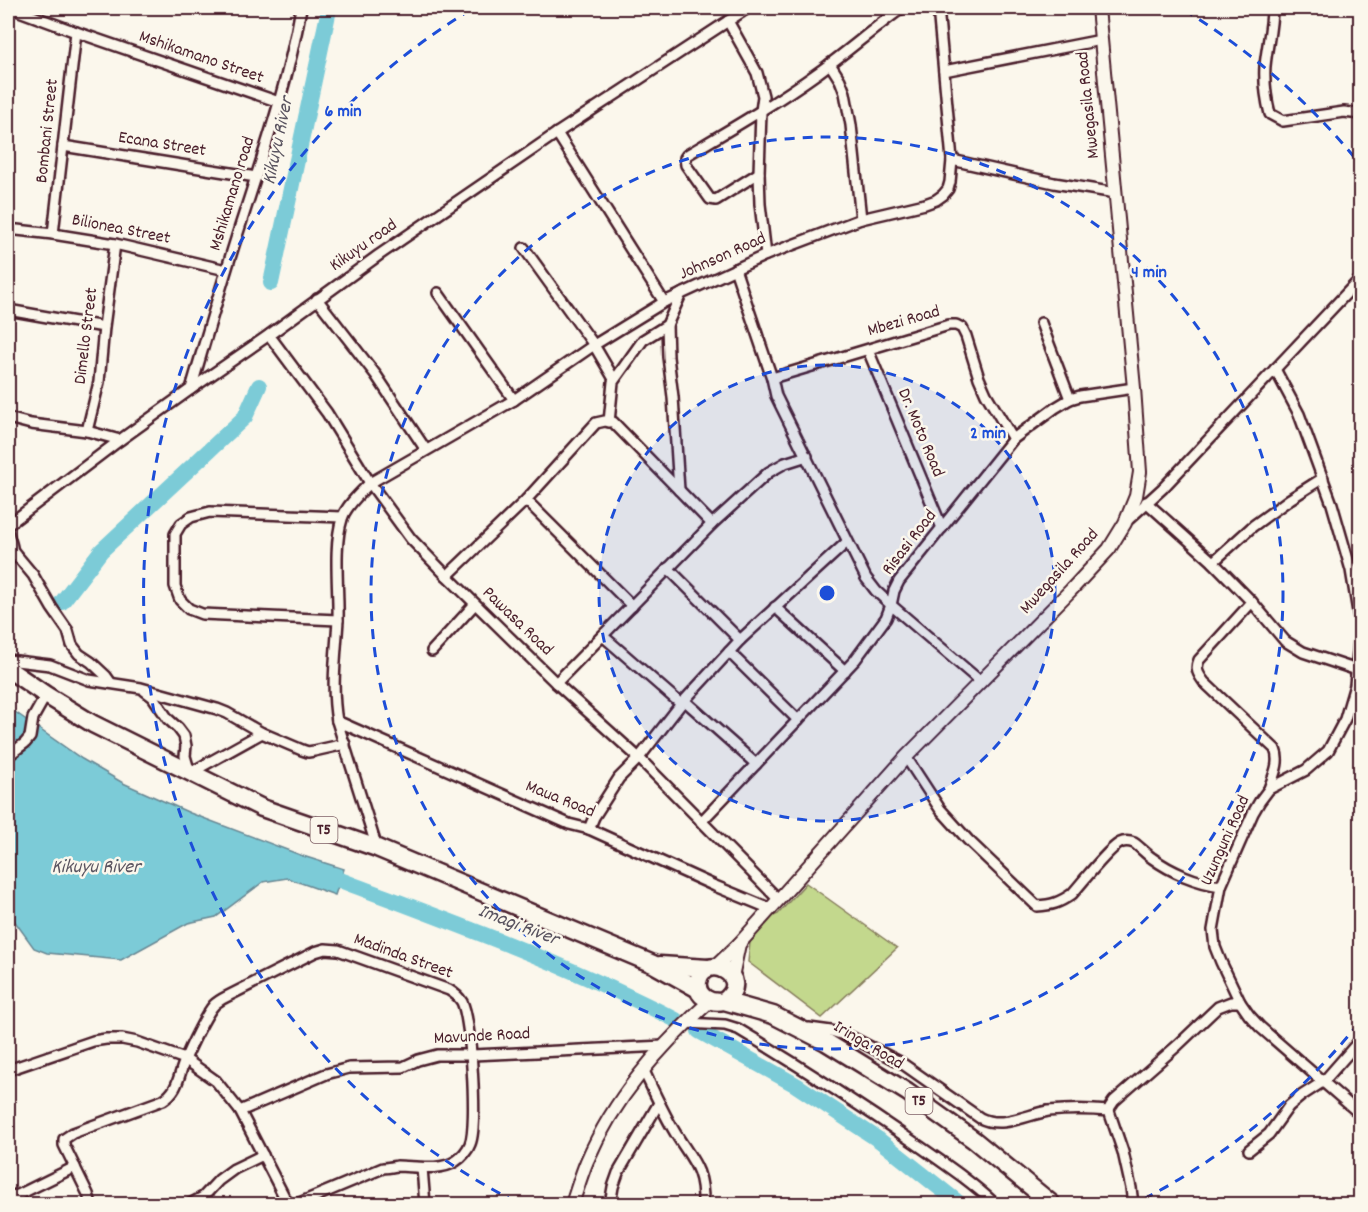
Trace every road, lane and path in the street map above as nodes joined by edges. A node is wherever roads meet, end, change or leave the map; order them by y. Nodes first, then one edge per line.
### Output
1 (11, 8) edge
2 (301, 8) edge
3 (748, 8) edge
4 (902, 8) edge
5 (938, 8) edge
6 (1098, 8) edge
7 (1272, 8) edge
8 (728, 21) junction
9 (76, 32) junction
10 (1101, 40) junction
11 (830, 64) junction
12 (944, 71) junction
13 (279, 102) junction
14 (762, 111) junction
15 (1360, 114) edge
16 (557, 133) junction
17 (63, 146) junction
18 (952, 160) junction
19 (759, 172) junction
20 (256, 177) junction
21 (1116, 193) junction
22 (861, 219) junction
23 (8, 229) edge
24 (53, 234) junction
25 (115, 244) junction
26 (524, 248) dead end
27 (766, 255) junction
28 (226, 270) junction
29 (735, 270) junction
30 (1360, 279) edge
31 (438, 293) dead end
32 (681, 294) junction
33 (317, 299) junction
34 (664, 302) junction
35 (8, 310) edge
36 (1041, 323) dead end
37 (667, 325) junction
38 (104, 327) junction
39 (269, 335) junction
40 (594, 345) junction
41 (868, 350) junction
42 (1275, 369) junction
43 (772, 378) junction
44 (614, 379) junction
45 (1134, 388) junction
46 (191, 389) junction
47 (1070, 399) junction
48 (514, 400) junction
49 (8, 418) edge
50 (609, 422) junction
51 (87, 431) junction
52 (1013, 439) junction
53 (120, 440) junction
54 (426, 450) junction
55 (807, 456) junction
56 (1323, 478) junction
57 (369, 483) junction
58 (679, 490) junction
59 (526, 500) junction
60 (1146, 502) junction
61 (342, 517) junction
62 (1125, 523) junction
63 (712, 524) junction
64 (8, 525) edge
65 (942, 528) junction
66 (8, 533) edge
67 (847, 542) junction
68 (13, 551) junction
69 (8, 561) edge
70 (1213, 562) junction
71 (668, 568) junction
72 (447, 576) junction
73 (1252, 602) junction
74 (476, 604) junction
75 (891, 604) junction
76 (632, 606) junction
77 (775, 607) junction
78 (338, 620) junction
79 (603, 636) junction
80 (740, 640) junction
81 (432, 651) dead end
82 (729, 652) junction
83 (8, 660) edge
84 (8, 669) edge
85 (1357, 670) junction
86 (845, 671) junction
87 (556, 682) junction
88 (981, 682) junction
89 (111, 683) junction
90 (1358, 687) edge
91 (141, 688) junction
92 (46, 694) junction
93 (683, 703) junction
94 (798, 720) junction
95 (337, 721) junction
96 (262, 733) junction
97 (345, 744) junction
98 (8, 756) edge
99 (906, 757) junction
100 (639, 758) junction
101 (756, 764) junction
102 (190, 773) junction
103 (1269, 789) junction
104 (701, 822) junction
105 (589, 829) junction
106 (377, 848) junction
107 (1221, 886) junction
108 (775, 904) junction
109 (739, 944) junction
110 (653, 964) junction
111 (712, 967) junction
112 (733, 980) junction
113 (708, 996) junction
114 (1240, 1002) junction
115 (773, 1015) junction
116 (686, 1023) junction
117 (797, 1027) junction
118 (1360, 1040) edge
119 (664, 1046) junction
120 (471, 1055) junction
121 (185, 1059) junction
122 (8, 1070) edge
123 (644, 1071) junction
124 (1324, 1081) junction
125 (659, 1103) junction
126 (240, 1111) junction
127 (1109, 1111) junction
128 (1360, 1114) edge
129 (1249, 1150) dead end
130 (263, 1155) junction
131 (75, 1167) junction
132 (422, 1168) junction
133 (8, 1196) edge
134 (91, 1204) edge
135 (190, 1204) edge
136 (288, 1204) edge
137 (297, 1204) edge
138 (425, 1204) edge
139 (572, 1204) edge
140 (610, 1204) edge
141 (703, 1204) edge
142 (994, 1204) edge
143 (1052, 1204) edge
144 (1133, 1204) edge

1 - 9 street, Mshikamano Street
2 - 13 street, Mshikamano road
3 - 8 street, Kikuyu road
4 - 11 street
5 - 12 street, Johnson Road
6 - 10 street, Mwegasila Road
7 - 15 street
8 - 14 street
8 - 16 street, Kikuyu road
9 - 13 street, Mshikamano Street
9 - 17 street, Bombani Street
10 - 12 street
10 - 21 street, Mwegasila Road
11 - 14 street
11 - 22 street
12 - 18 street, Johnson Road
13 - 20 street, Mshikamano road
14 - 19 street
14 - 19 street
16 - 33 street, Kikuyu road
16 - 34 street
17 - 20 street, Ecana Street
17 - 24 street, Bombani Street
18 - 21 street
18 - 22 street, Johnson Road
19 - 27 street
20 - 28 street, Mshikamano road
21 - 45 street, Mwegasila Road
22 - 27 street, Johnson Road
23 - 24 street, Bilionea Street
24 - 25 street, Bilionea Street
25 - 28 street, Bilionea Street
25 - 38 street, Dimello Street
26 - 40 street
27 - 29 street, Johnson Road
28 - 46 street, Mshikamano road
29 - 32 street, Johnson Road
29 - 43 street
30 - 42 street
31 - 48 street
32 - 34 street, Johnson Road
32 - 37 street
33 - 39 street, Kikuyu road
33 - 54 street
34 - 40 street, Johnson Road
35 - 38 street
36 - 47 street
37 - 44 street
37 - 58 street
38 - 51 street, Dimello Street
39 - 46 street, Kikuyu road
39 - 57 street, Pawasa Road
40 - 44 street
40 - 48 street, Johnson Road
41 - 43 street, Mbezi Road
41 - 52 street, Mbezi Road
41 - 65 street, Dr. Moto Road
42 - 56 street, Uzunguni Road
42 - 60 street
43 - 55 street
44 - 50 street
45 - 47 street, Risasi Road
45 - 62 street, Mwegasila Road
46 - 53 street, Kikuyu road
47 - 52 street, Risasi Road
48 - 54 street, Johnson Road
49 - 51 street
50 - 58 street
50 - 59 street
51 - 53 street
52 - 65 street, Risasi Road
53 - 64 street, Kikuyu road
54 - 57 street, Johnson Road
55 - 63 street
55 - 67 street
56 - 70 street
56 - 85 street, Uzunguni Road
57 - 61 street
57 - 72 street, Pawasa Road
58 - 63 street
59 - 72 street
59 - 76 street
60 - 62 street
60 - 70 street
61 - 78 street
61 - 78 street
62 - 88 street, Mwegasila Road
63 - 71 street
65 - 75 street, Risasi Road
66 - 68 street
67 - 75 street
67 - 77 street
68 - 69 street
68 - 89 street
70 - 73 street
71 - 76 street
71 - 80 street
72 - 74 street, Pawasa Road
73 - 85 street
73 - 103 street
74 - 81 street
74 - 87 street, Pawasa Road
75 - 86 street, Risasi Road
75 - 88 street
76 - 79 street
77 - 80 street
77 - 86 street
78 - 95 street
79 - 87 street
79 - 93 street
80 - 82 street
82 - 93 street
82 - 94 street
83 - 89 street
84 - 92 highway, T5
85 - 90 street, Uzunguni Road
86 - 94 street, Risasi Road
87 - 100 street, Pawasa Road
88 - 99 street, Mwegasila Road
89 - 91 street
90 - 103 street, Uzunguni Road
91 - 96 street
91 - 102 street
92 - 98 street
92 - 102 highway, T5
93 - 100 street
93 - 101 street
94 - 101 street, Risasi Road
95 - 97 street
95 - 105 street, Maua Road
96 - 97 street
96 - 102 street
97 - 106 street
99 - 107 street
99 - 108 street, Mwegasila Road
100 - 104 street, Pawasa Road
100 - 105 street
101 - 104 street, Risasi Road
102 - 106 highway, T5
103 - 107 street, Uzunguni Road
104 - 108 street, Pawasa Road
105 - 108 street, Maua Road
106 - 110 highway, T5
107 - 114 street, Uzunguni Road
108 - 109 street, Mwegasila Road
109 - 111 street, Mwegasila Road
109 - 112 street
110 - 111 highway, T5
110 - 113 highway, T5
111 - 112 highway, T5
111 - 113 highway
112 - 113 highway
112 - 115 highway, T5
113 - 115 highway, T5
113 - 116 street
114 - 124 street, Uzunguni Road
114 - 127 street
115 - 117 highway, Iringa Road / T5
116 - 119 street
116 - 142 street
117 - 127 street
117 - 143 highway, Iringa Road / T5
118 - 124 street
119 - 120 street, Mavunde Road
119 - 123 street
120 - 121 street, Madinda Street
120 - 126 street, Mavunde Road
120 - 132 street, Madinda Street
121 - 122 street
121 - 126 street
121 - 131 street, Madinda Street
123 - 125 street
123 - 139 street
124 - 128 street, Uzunguni Road
124 - 129 street
125 - 140 street
125 - 141 street
126 - 130 street
127 - 144 street
130 - 135 street
130 - 136 street
131 - 133 street
131 - 134 street
132 - 137 street, Madinda Street
132 - 138 street

